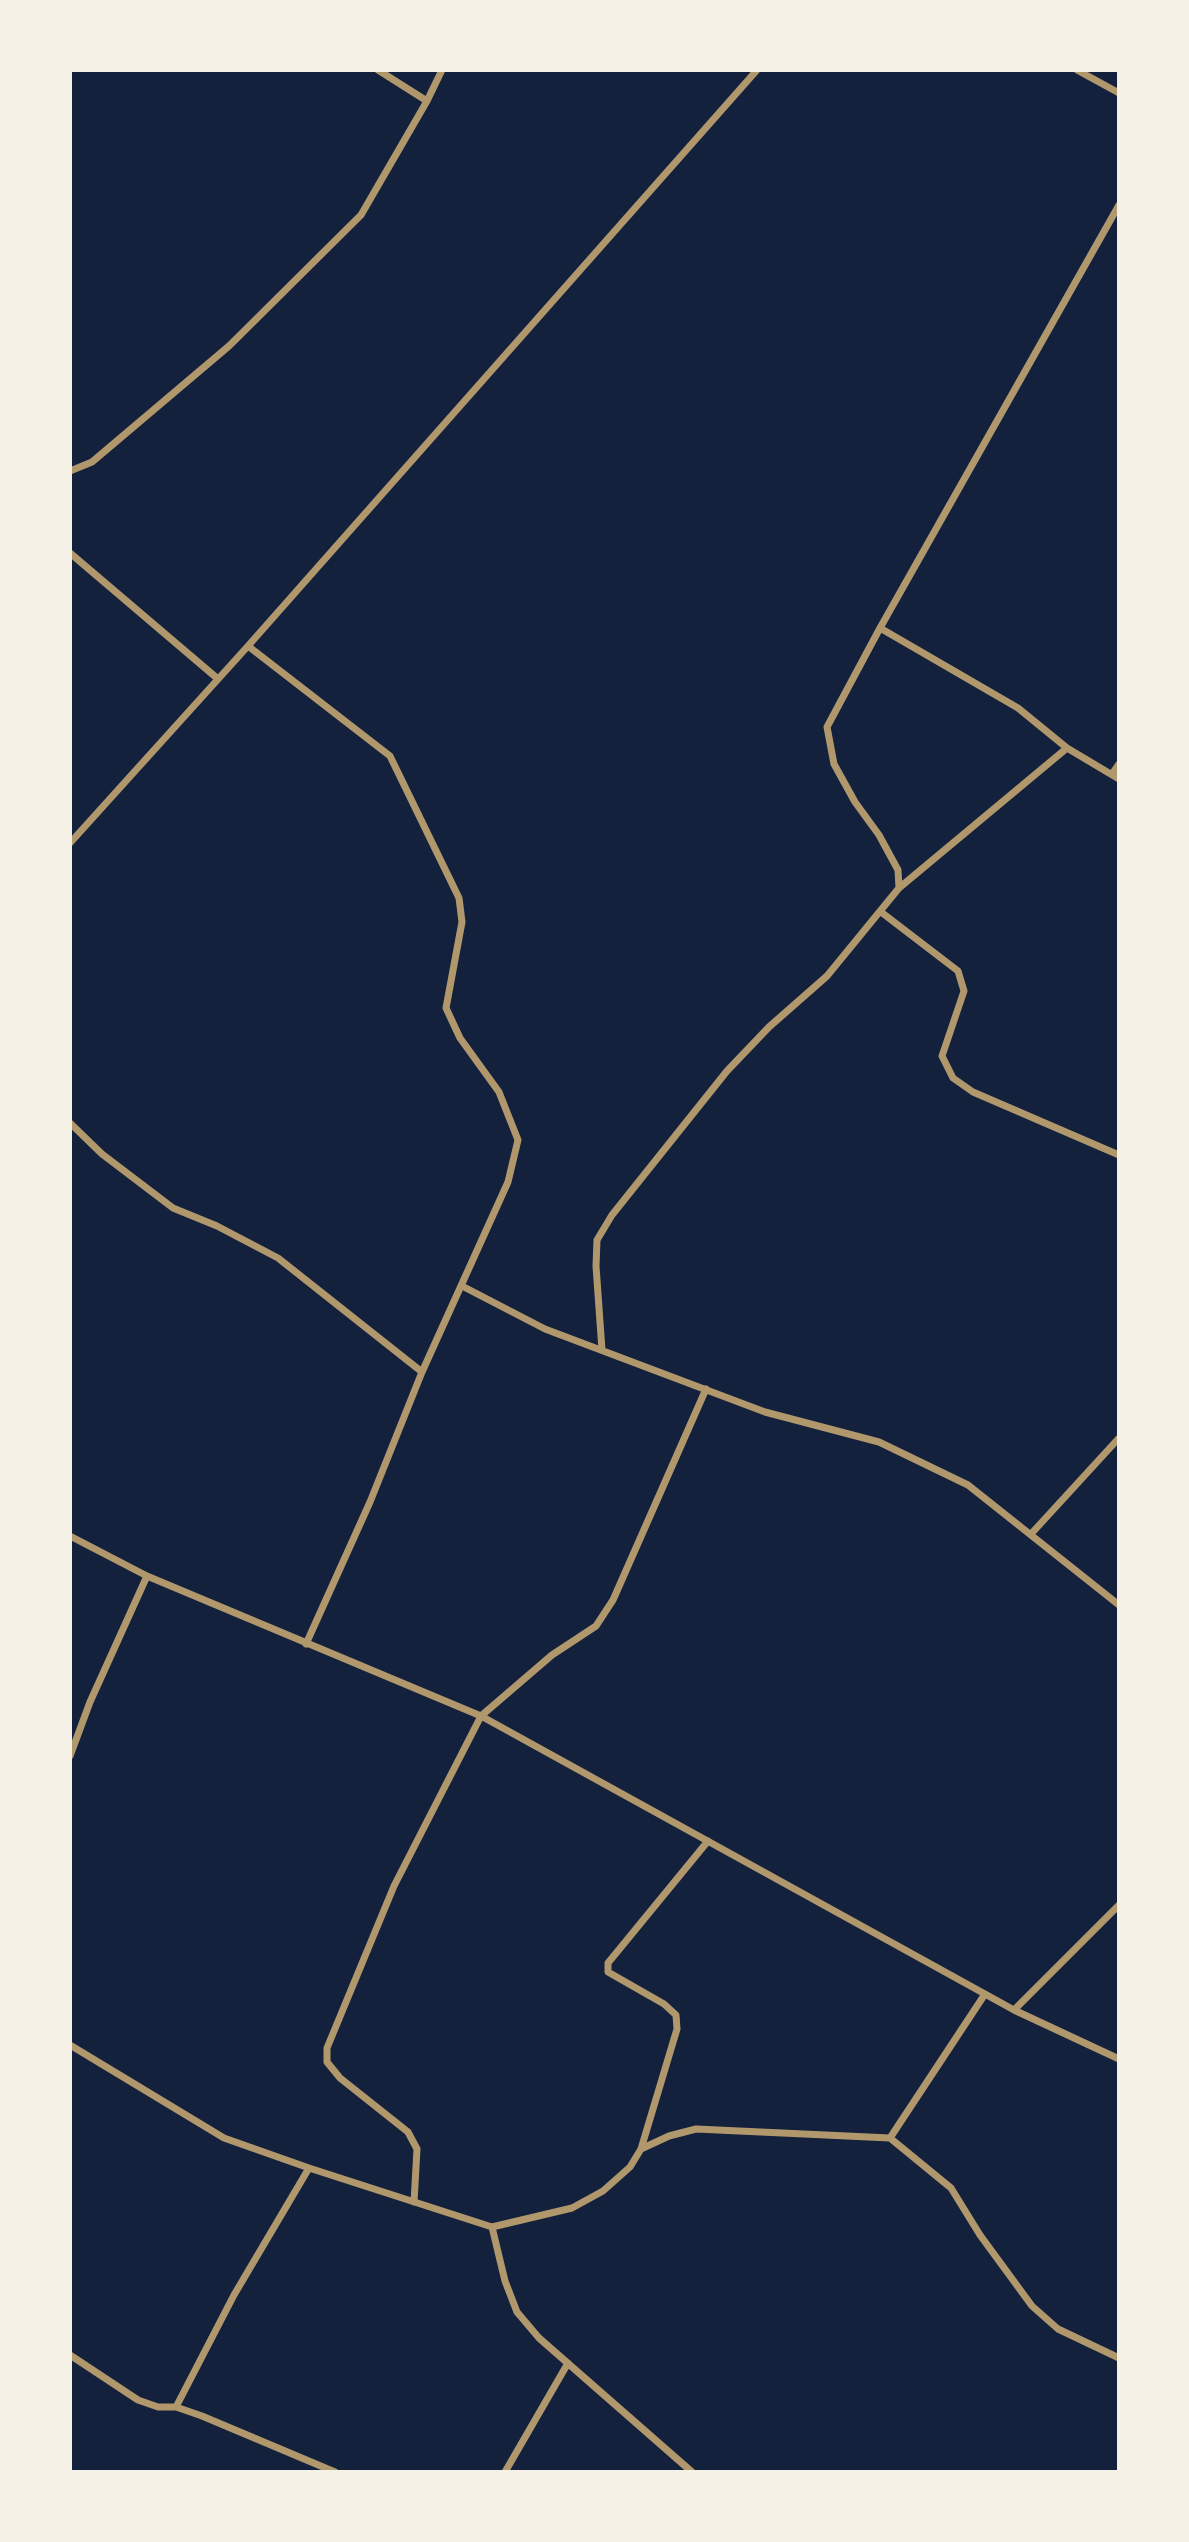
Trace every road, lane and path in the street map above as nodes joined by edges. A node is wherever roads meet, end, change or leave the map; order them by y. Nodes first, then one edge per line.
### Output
1 (378, 70) edge
2 (442, 70) edge
3 (757, 70) edge
4 (1077, 70) edge
5 (1119, 93) edge
6 (428, 101) junction
7 (1119, 205) edge
8 (70, 471) edge
9 (70, 553) edge
10 (880, 628) junction
11 (248, 646) junction
12 (218, 679) junction
13 (1067, 748) junction
14 (1119, 764) edge
15 (1115, 776) edge
16 (70, 843) edge
17 (900, 888) junction
18 (881, 912) junction
19 (70, 1123) edge
20 (1119, 1155) edge
21 (462, 1286) junction
22 (602, 1350) junction
23 (422, 1372) junction
24 (706, 1389) junction
25 (1119, 1438) edge
26 (1031, 1534) junction
27 (70, 1536) edge
28 (147, 1576) junction
29 (1119, 1605) edge
30 (306, 1644) junction
31 (481, 1716) junction
32 (70, 1756) edge
33 (708, 1841) junction
34 (1119, 1905) edge
35 (985, 1994) junction
36 (1014, 2010) junction
37 (70, 2045) edge
38 (1119, 2059) edge
39 (890, 2138) junction
40 (640, 2149) junction
41 (309, 2168) junction
42 (414, 2202) junction
43 (492, 2227) junction
44 (70, 2355) edge
45 (1119, 2358) edge
46 (568, 2363) junction
47 (176, 2407) junction
48 (335, 2472) edge
49 (505, 2472) edge
50 (692, 2472) edge

1 - 6 street
2 - 6 street
3 - 11 street
4 - 5 street
6 - 8 street
7 - 10 street
9 - 12 street
10 - 13 street
10 - 17 street
11 - 12 street
11 - 21 street
12 - 16 street
13 - 15 street
13 - 17 street
14 - 15 street
17 - 18 street
18 - 20 street
18 - 22 street
19 - 23 street
21 - 22 street
21 - 23 street
22 - 24 street
23 - 30 street
24 - 26 street
24 - 31 street
25 - 26 street
26 - 29 street
27 - 28 street
28 - 30 street
28 - 32 street
30 - 31 street
31 - 33 street
31 - 42 street
33 - 35 street
33 - 40 street
34 - 36 street
35 - 36 street
35 - 39 street
36 - 38 street
37 - 41 street
39 - 40 street
39 - 45 street
40 - 43 street
41 - 42 street
41 - 47 street
42 - 43 street
43 - 46 street
44 - 47 street
46 - 49 street
46 - 50 street
47 - 48 street

